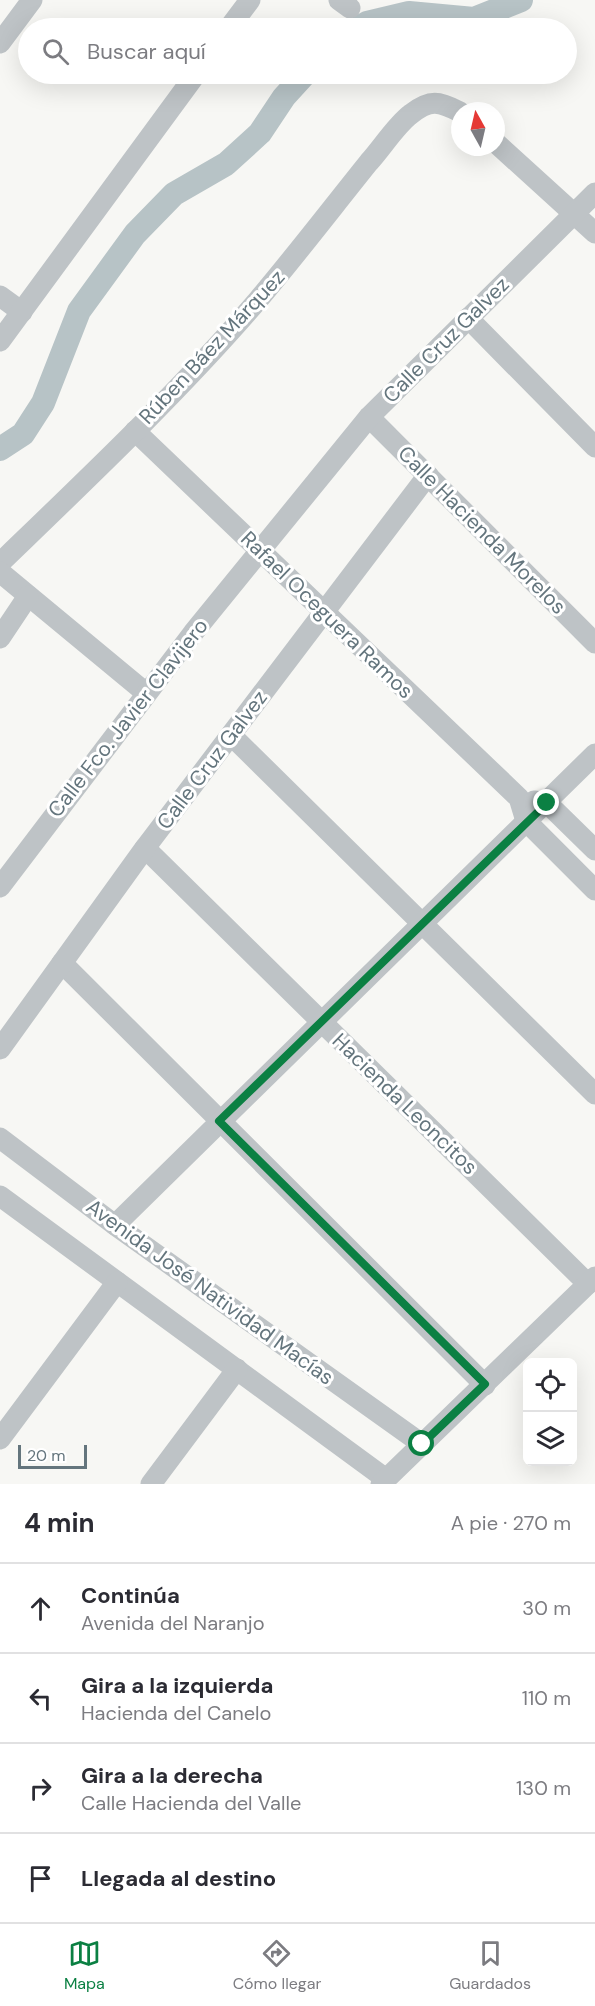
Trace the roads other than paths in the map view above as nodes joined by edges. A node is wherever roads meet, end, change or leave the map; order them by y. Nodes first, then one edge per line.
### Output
1 (32, 0) edge
2 (250, 0) edge
3 (19, 18) edge
4 (236, 18) edge
5 (18, 19) edge
6 (0, 43) edge
7 (189, 84) edge
8 (451, 108) edge
9 (505, 151) edge
10 (595, 193) edge
11 (574, 213) junction
12 (595, 233) edge
13 (0, 296) edge
14 (22, 312) junction
15 (468, 318) junction
16 (0, 341) edge
17 (369, 417) junction
18 (135, 431) junction
19 (595, 447) edge
20 (428, 475) junction
21 (260, 551) junction
22 (0, 563) edge
23 (0, 572) edge
24 (28, 596) junction
25 (323, 612) junction
26 (0, 638) edge
27 (595, 643) edge
28 (146, 693) junction
29 (231, 735) junction
30 (595, 754) edge
31 (519, 798) junction
32 (547, 803) junction
33 (526, 821) junction
34 (145, 848) junction
35 (595, 850) edge
36 (0, 887) edge
37 (595, 890) edge
38 (423, 924) junction
39 (62, 963) junction
40 (322, 1023) junction
41 (0, 1049) edge
42 (595, 1094) edge
43 (219, 1121) junction
44 (0, 1138) edge
45 (0, 1196) edge
46 (115, 1225) junction
47 (592, 1281) edge
48 (117, 1282) junction
49 (237, 1369) junction
50 (485, 1384) junction
51 (0, 1439) edge
52 (422, 1444) junction
53 (383, 1482) edge
54 (150, 1484) edge

1 - 3 street
2 - 4 street
5 - 6 street
7 - 14 street
8 - 18 street, Rúben Báez Márquez
9 - 11 street
10 - 11 street, Calle Cruz Galvez
11 - 12 street
11 - 15 street, Calle Cruz Galvez
13 - 14 street
14 - 16 street
15 - 17 street, Calle Cruz Galvez
15 - 19 street
17 - 20 street, Calle Hacienda Morelos
17 - 21 street, Calle Cruz Galvez
18 - 21 street, Rafael Oceguera Ramos
18 - 22 street, Rúben Báez Márquez
20 - 25 street, Calle Cruz Galvez
20 - 27 street, Calle Hacienda Morelos
21 - 25 street, Rafael Oceguera Ramos
21 - 28 street, Calle Fco. Javier Clavijero
23 - 24 street
24 - 26 street
24 - 28 street
25 - 29 street, Calle Cruz Galvez
25 - 31 street, Rafael Oceguera Ramos
28 - 36 street, Calle Fco. Javier Clavijero
29 - 34 street, Calle Cruz Galvez
29 - 38 street
30 - 32 street
31 - 32 street
31 - 33 street, Rafael Oceguera Ramos
32 - 33 street
32 - 35 street
33 - 37 street, Rafael Oceguera Ramos
33 - 38 street
34 - 39 street, Calle Cruz Galvez
34 - 40 street, Hacienda Leoncitos
38 - 40 street
38 - 42 street
39 - 41 street, Calle Cruz Galvez
39 - 43 street
40 - 43 street
40 - 47 street, Hacienda Leoncitos
43 - 46 street
43 - 50 street
44 - 46 street, Avenida José Natividad Macías
45 - 48 street
46 - 52 street, Avenida José Natividad Macías
47 - 50 street
48 - 49 street
48 - 51 street
49 - 53 street
49 - 54 street
50 - 52 street
52 - 53 street

